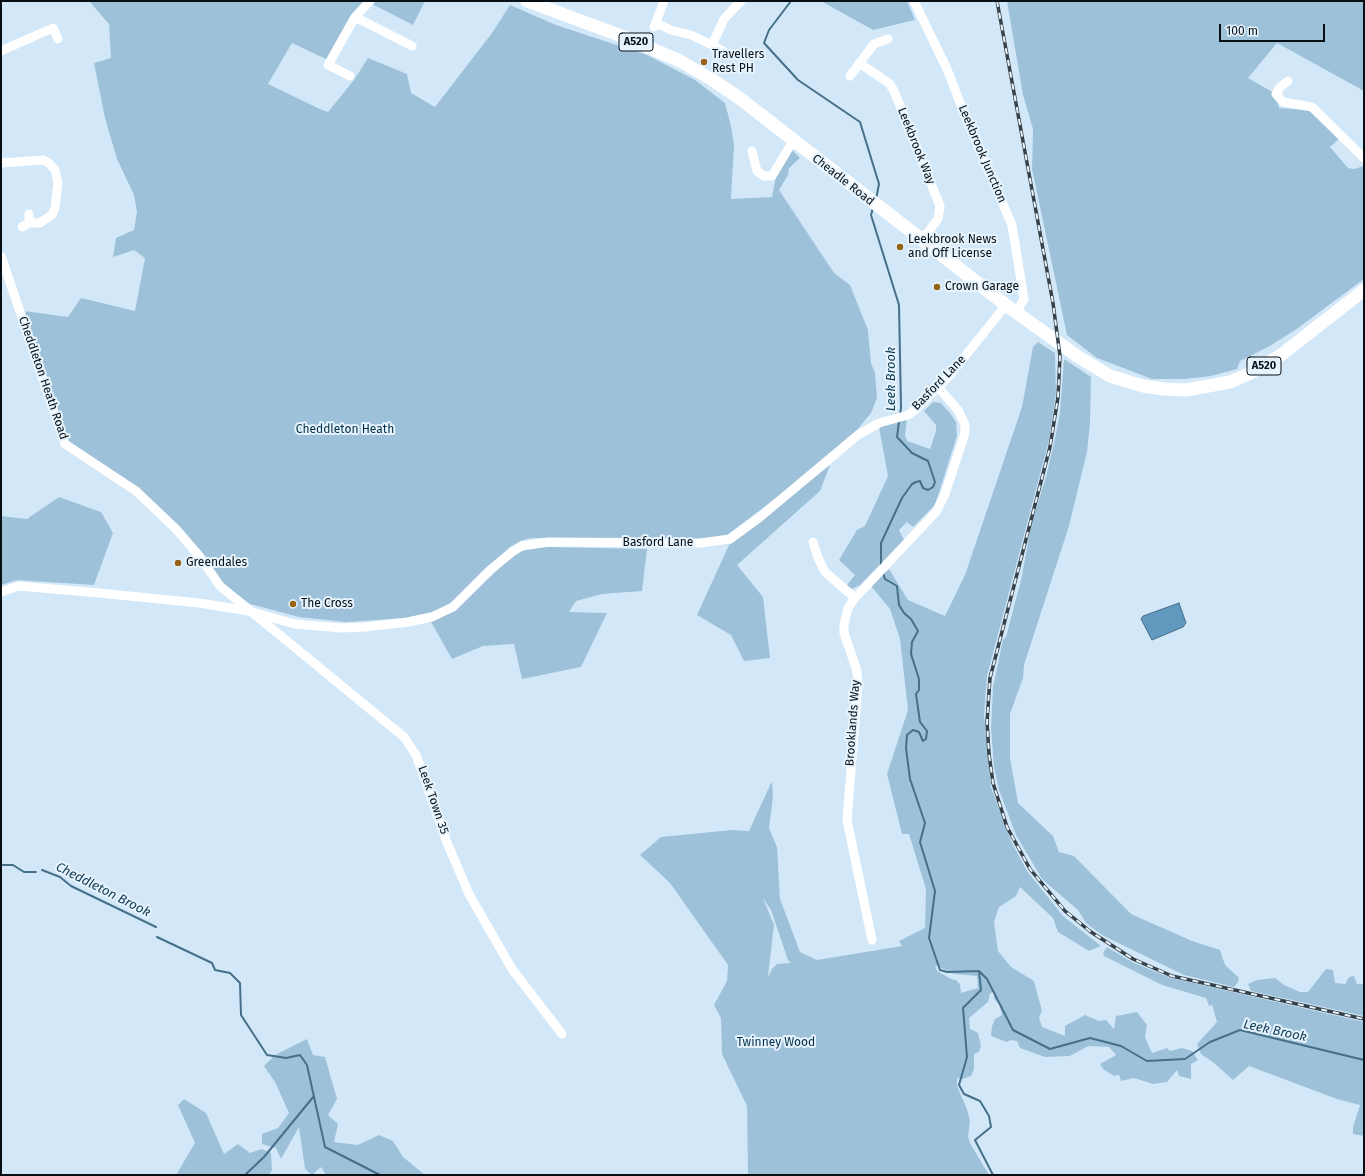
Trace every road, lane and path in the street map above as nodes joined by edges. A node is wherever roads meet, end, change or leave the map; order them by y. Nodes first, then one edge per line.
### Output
1 (370, 1) edge
2 (664, 1) edge
3 (741, 1) edge
4 (914, 1) edge
5 (534, 2) edge
6 (355, 17) junction
7 (58, 39) dead end
8 (888, 39) dead end
9 (712, 45) junction
10 (412, 46) dead end
11 (1, 51) edge
12 (729, 55) dead end
13 (859, 63) junction
14 (350, 76) dead end
15 (850, 76) dead end
16 (1288, 81) dead end
17 (793, 141) junction
18 (752, 151) dead end
19 (1364, 158) edge
20 (1, 163) edge
21 (27, 222) dead end
22 (921, 241) junction
23 (1, 256) edge
24 (1364, 290) edge
25 (1006, 306) junction
26 (1016, 313) junction
27 (938, 387) junction
28 (813, 542) dead end
29 (1, 592) edge
30 (854, 598) junction
31 (249, 611) junction
32 (872, 940) dead end
33 (562, 1034) dead end

1 - 6 street
2 - 9 street
3 - 9 street
4 - 26 street, Leekbrook Junction
5 - 17 highway, Cheadle Road / A520
6 - 10 street
6 - 14 street
7 - 11 street
8 - 13 street
9 - 12 street
13 - 15 street
13 - 22 street, Leekbrook Way
16 - 19 street
17 - 18 street
17 - 22 highway, Cheadle Road / A520
20 - 21 street
22 - 25 highway, Cheadle Road / A520
23 - 31 street, Cheddleton Heath Road
24 - 26 highway, Cheadle Road / A520
25 - 26 highway, Cheadle Road / A520
25 - 27 street, Basford Lane
27 - 30 street, Brooklands Way
27 - 31 street, Basford Lane
28 - 30 street
29 - 31 street, Basford Lane
30 - 32 street, Brooklands Way
31 - 33 street, Leek Town 35

